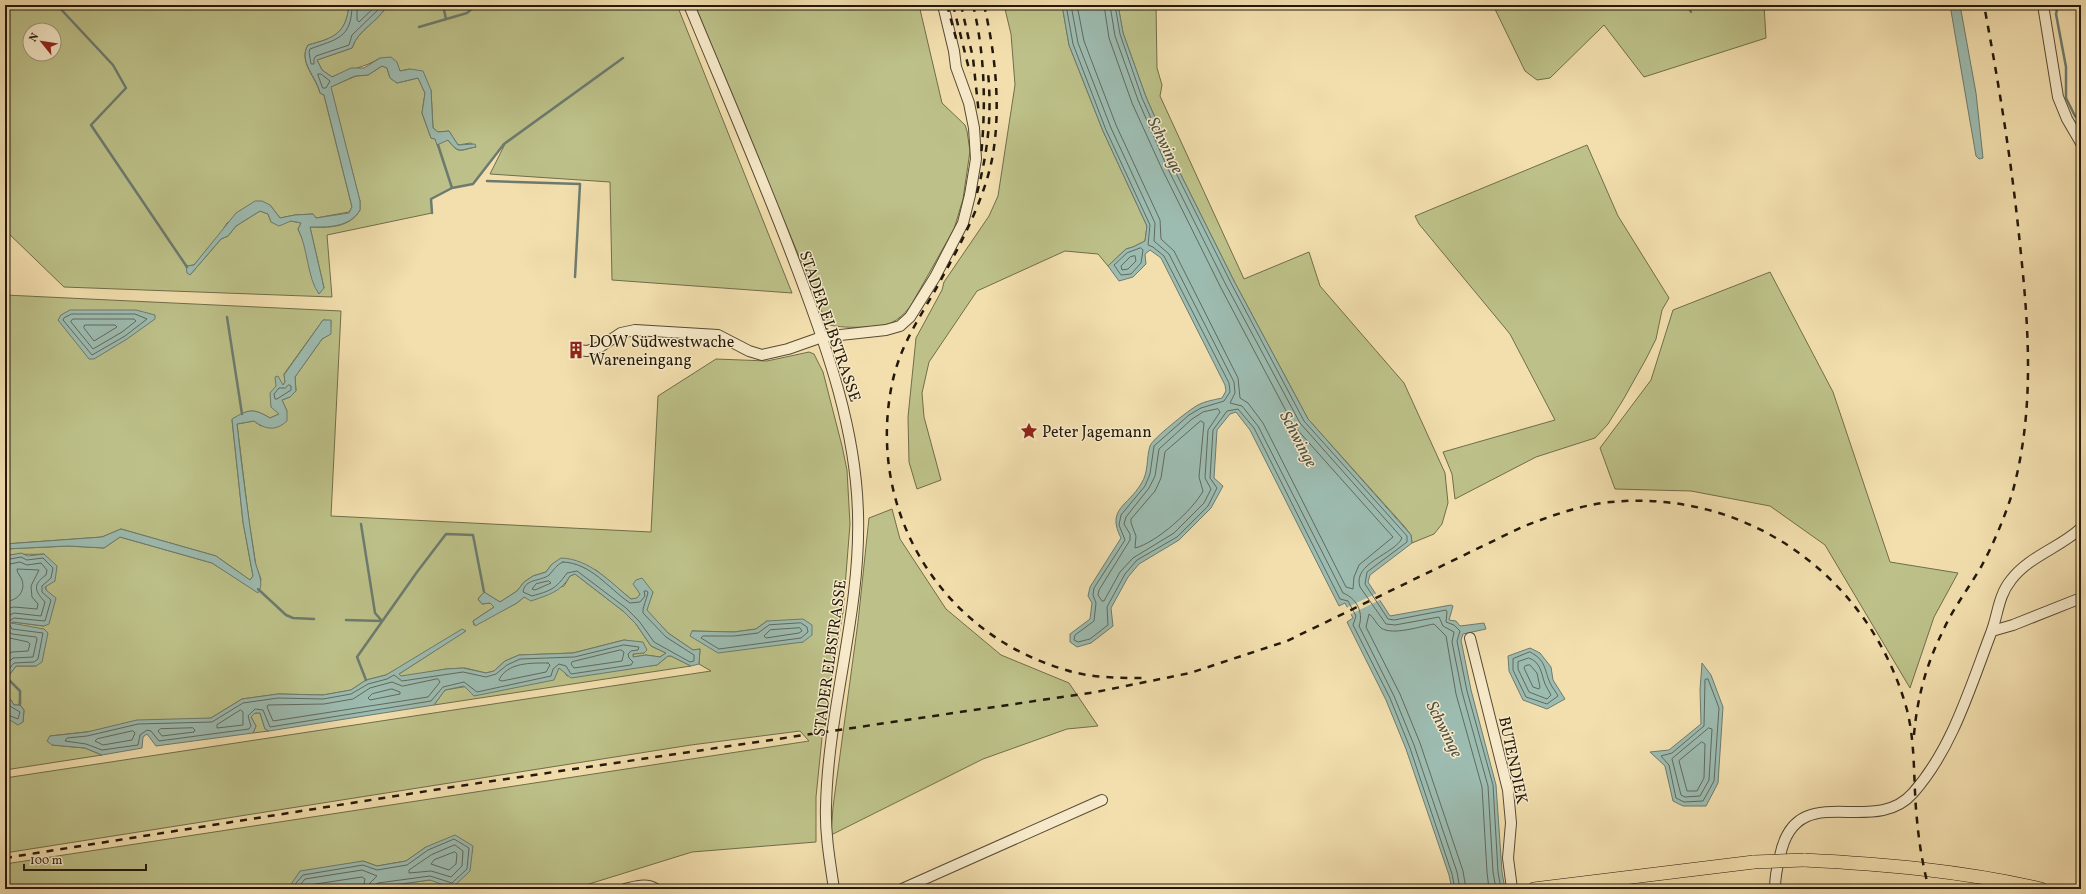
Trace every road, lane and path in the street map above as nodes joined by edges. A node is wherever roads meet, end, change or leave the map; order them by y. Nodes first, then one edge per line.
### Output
1 (689, 5) edge
2 (943, 5) edge
3 (2044, 5) edge
4 (2081, 143) edge
5 (822, 337) junction
6 (576, 350) dead end
7 (2081, 528) edge
8 (2081, 598) edge
9 (1992, 631) junction
10 (1470, 638) dead end
11 (1102, 800) dead end
12 (625, 889) edge
13 (656, 889) edge
14 (834, 889) edge
15 (902, 889) edge
16 (1512, 889) edge
17 (1534, 889) edge
18 (1775, 889) edge
19 (2041, 889) edge

1 - 5 street, STADER ELBSTRASSE
2 - 5 street
3 - 4 street
5 - 6 street
5 - 14 street, STADER ELBSTRASSE
7 - 9 street
8 - 9 street
9 - 18 street
10 - 16 street, BUTENDIEK
11 - 15 street
12 - 13 street
17 - 19 main road, bridge

